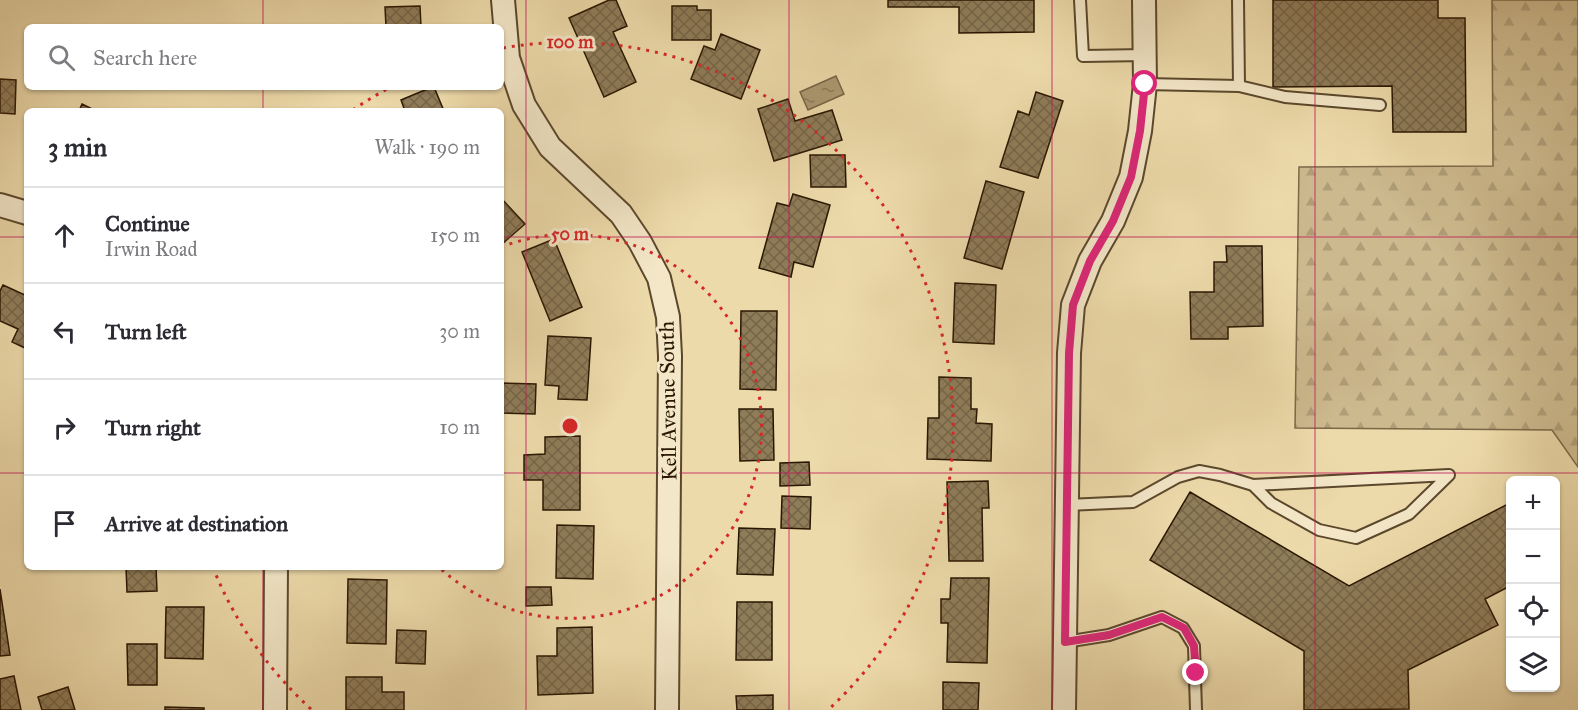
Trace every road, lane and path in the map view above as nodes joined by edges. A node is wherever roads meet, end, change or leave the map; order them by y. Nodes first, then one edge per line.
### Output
1 (503, 0) edge
2 (1080, 0) edge
3 (1144, 0) edge
4 (1238, 0) edge
5 (1145, 55) junction
6 (1145, 84) junction
7 (1239, 86) junction
8 (1380, 105) dead end
9 (0, 206) edge
10 (24, 212) edge
11 (1253, 485) junction
12 (1067, 506) junction
13 (276, 570) edge
14 (1065, 642) junction
15 (275, 710) edge
16 (667, 710) edge
17 (1064, 710) edge
18 (1196, 710) edge

1 - 16 street, Kell Avenue South
2 - 5 lane
3 - 5 street
4 - 7 lane
5 - 6 street
6 - 7 lane
6 - 12 street
7 - 8 lane
9 - 10 street
11 - 11 lane
11 - 12 lane
12 - 14 street
13 - 15 street
14 - 17 street
14 - 18 lane

